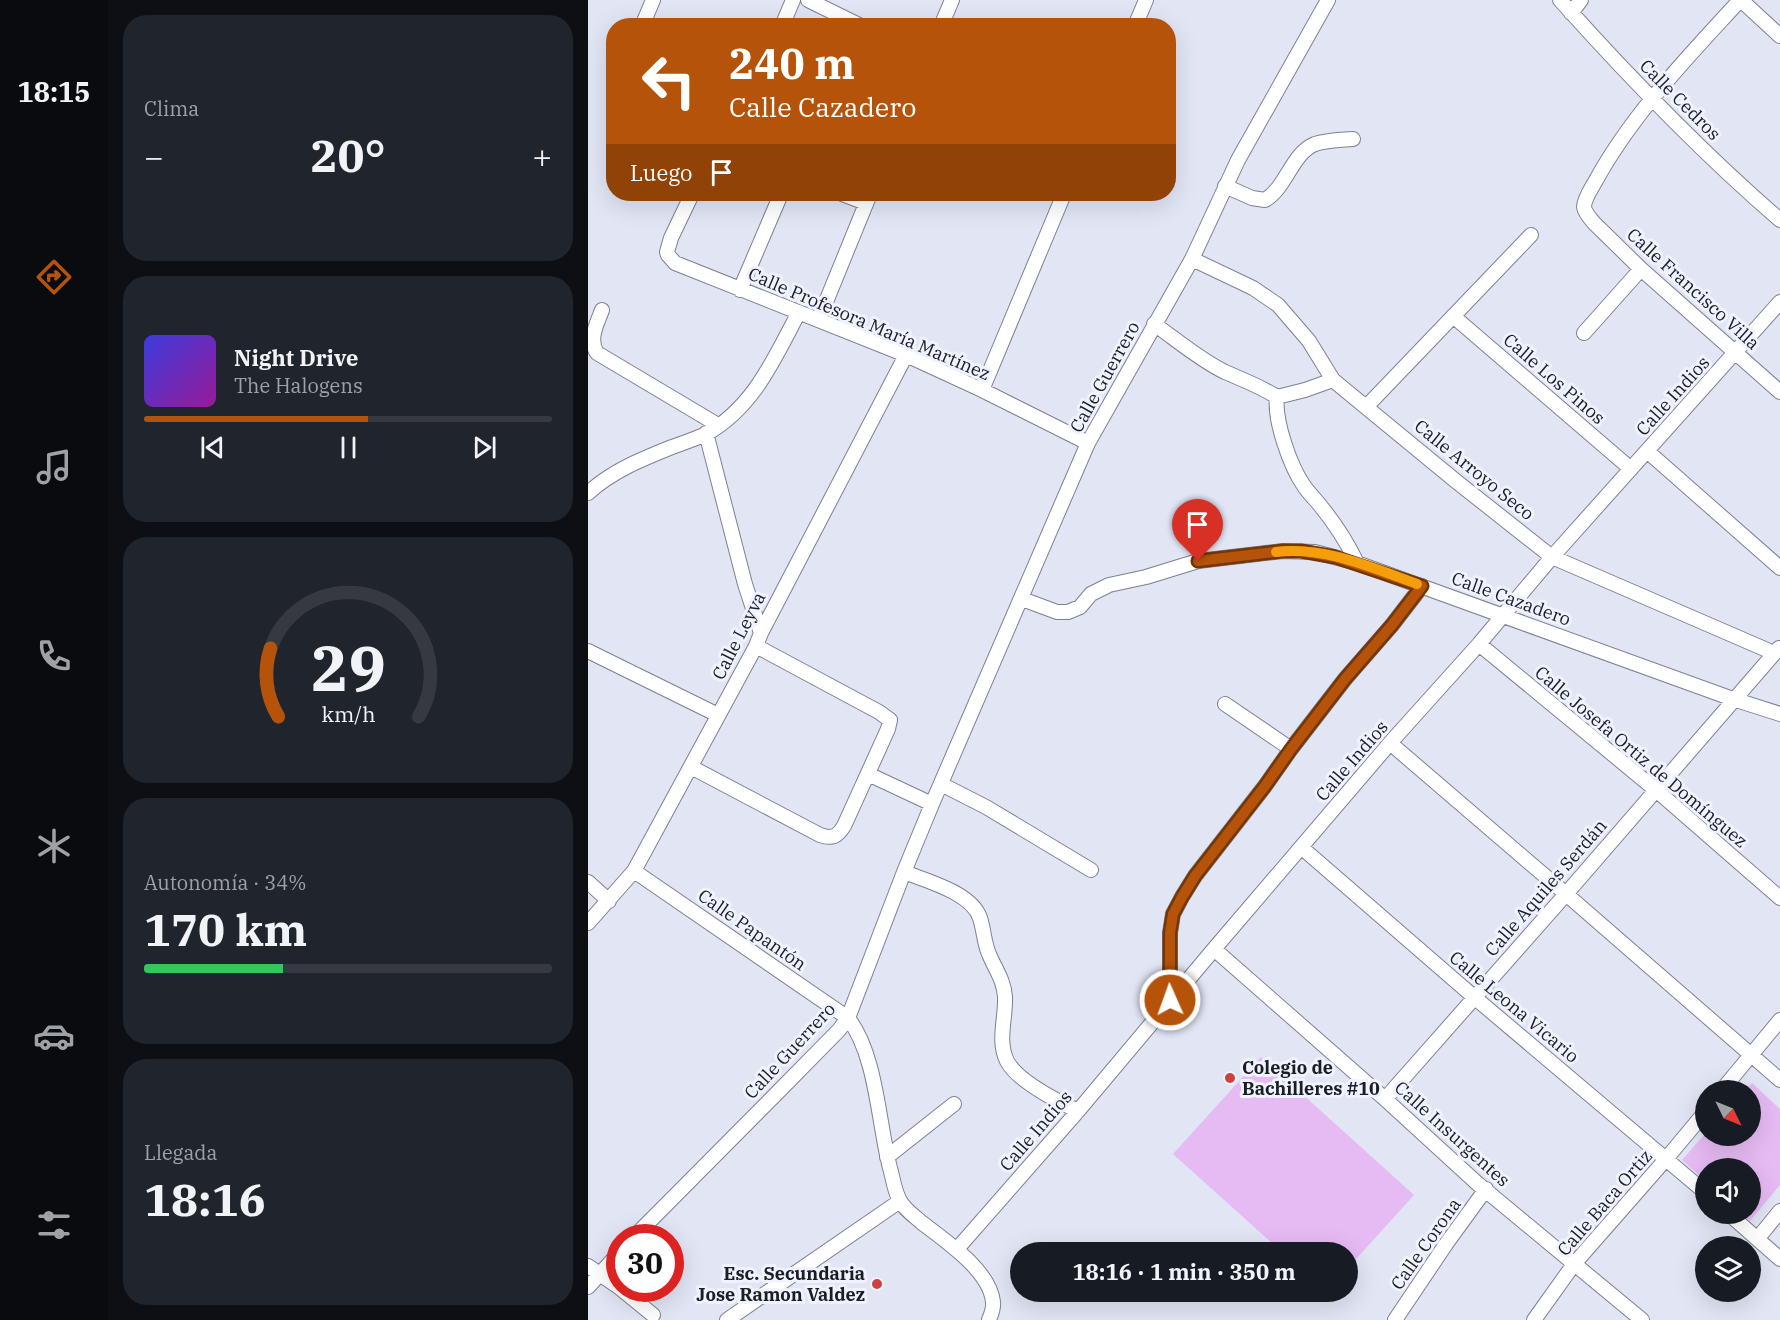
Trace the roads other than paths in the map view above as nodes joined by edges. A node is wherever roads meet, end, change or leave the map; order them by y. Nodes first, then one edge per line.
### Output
1 (653, 0) edge
2 (793, 0) edge
3 (808, 0) edge
4 (952, 0) edge
5 (1146, 0) edge
6 (1328, 0) edge
7 (1560, 0) edge
8 (1581, 0) edge
9 (1741, 0) edge
10 (1571, 13) junction
11 (645, 18) edge
12 (785, 18) edge
13 (845, 18) edge
14 (944, 18) edge
15 (1138, 18) edge
16 (1780, 36) edge
17 (1652, 99) junction
18 (1353, 139) dead end
19 (1226, 186) junction
20 (689, 201) edge
21 (778, 201) edge
22 (867, 201) edge
23 (1061, 201) edge
24 (1780, 220) edge
25 (1532, 235) dead end
26 (1192, 259) junction
27 (1641, 269) junction
28 (740, 290) junction
29 (1780, 302) edge
30 (602, 310) dead end
31 (799, 312) junction
32 (1454, 316) junction
33 (819, 319) junction
34 (1154, 324) junction
35 (1584, 333) dead end
36 (1735, 352) junction
37 (906, 355) junction
38 (1333, 380) junction
39 (982, 390) junction
40 (1780, 392) edge
41 (1277, 397) junction
42 (1367, 406) junction
43 (712, 429) junction
44 (1088, 443) junction
45 (1647, 451) junction
46 (1631, 469) junction
47 (588, 493) edge
48 (1552, 557) junction
49 (1357, 563) junction
50 (1780, 568) edge
51 (1422, 586) junction
52 (1022, 599) junction
53 (1502, 615) junction
54 (759, 639) junction
55 (1479, 644) junction
56 (1777, 649) edge
57 (588, 651) edge
58 (1733, 699) junction
59 (1225, 704) dead end
60 (718, 715) junction
61 (1777, 716) edge
62 (1390, 743) junction
63 (1291, 749) junction
64 (691, 767) junction
65 (868, 774) junction
66 (941, 784) junction
67 (1656, 790) junction
68 (932, 804) junction
69 (1301, 847) junction
70 (1091, 870) dead end
71 (634, 871) junction
72 (904, 872) junction
73 (588, 882) edge
74 (1566, 894) junction
75 (1780, 898) edge
76 (609, 901) junction
77 (588, 923) edge
78 (1214, 949) junction
79 (1474, 997) junction
80 (1170, 1000) junction
81 (848, 1018) junction
82 (1780, 1020) edge
83 (1751, 1055) junction
84 (1730, 1080) edge
85 (1780, 1080) edge
86 (1385, 1099) junction
87 (954, 1104) dead end
88 (1078, 1111) junction
89 (1695, 1124) edge
90 (887, 1157) junction
91 (1666, 1160) junction
92 (1695, 1184) edge
93 (1486, 1190) junction
94 (900, 1201) junction
95 (1780, 1211) edge
96 (647, 1224) edge
97 (1741, 1224) edge
98 (1756, 1236) edge
99 (1760, 1236) edge
100 (1761, 1241) edge
101 (957, 1249) junction
102 (1780, 1259) edge
103 (606, 1261) edge
104 (1574, 1264) junction
105 (593, 1270) edge
106 (606, 1279) edge
107 (588, 1287) edge
108 (637, 1302) edge
109 (653, 1315) dead end
110 (727, 1320) edge
111 (989, 1320) edge
112 (1395, 1320) edge
113 (1534, 1320) edge
114 (1642, 1320) edge

1 - 11 street
2 - 12 street
3 - 13 street
4 - 14 street
5 - 15 street
6 - 19 street, Calle Guerrero
7 - 10 street, Calle Cedros
8 - 10 street
9 - 16 street
9 - 17 street
10 - 17 street, Calle Cedros
17 - 24 street, Calle Cedros
17 - 27 street, Calle Francisco Villa
18 - 19 street
19 - 26 street, Calle Guerrero
20 - 28 street, Calle Profesora María Martínez
21 - 28 street
22 - 33 street
23 - 39 street
25 - 32 street
26 - 34 street, Calle Guerrero
26 - 38 street, Calle Arroyo Seco
27 - 35 street
27 - 36 street, Calle Francisco Villa
28 - 31 street, Calle Profesora María Martínez
29 - 36 street, Calle Indios
30 - 43 street
31 - 33 street, Calle Profesora María Martínez
31 - 43 street
32 - 42 street
32 - 46 street, Calle Los Pinos
33 - 37 street, Calle Profesora María Martínez
34 - 41 street
34 - 44 street, Calle Guerrero
36 - 40 street, Calle Francisco Villa
36 - 45 street, Calle Indios
37 - 39 street, Calle Profesora María Martínez
37 - 54 street, Calle Leyva
38 - 41 street
38 - 42 street, Calle Arroyo Seco
39 - 44 street, Calle Profesora María Martínez
41 - 49 street
42 - 48 street, Calle Arroyo Seco
43 - 47 street
43 - 54 street
44 - 52 street, Calle Guerrero
45 - 46 street, Calle Indios
45 - 50 street
46 - 48 street, Calle Indios
48 - 53 street, Calle Indios
48 - 56 street, Calle Arroyo Seco
49 - 51 street, Calle Cazadero
49 - 52 street, Calle Cazadero
51 - 53 street, Calle Cazadero
51 - 63 street
52 - 66 street, Calle Guerrero
53 - 55 street, Calle Indios
53 - 58 street, Calle Cazadero
54 - 60 street, Calle Leyva
54 - 65 street
55 - 62 street, Calle Indios
55 - 67 street, Calle Josefa Ortiz de Domínguez
56 - 58 street, Calle Aquiles Serdán
57 - 60 street
58 - 61 street, Calle Cazadero
58 - 67 street, Calle Aquiles Serdán
59 - 63 street
60 - 64 street, Calle Leyva
62 - 69 street, Calle Indios
62 - 74 street
63 - 80 street
64 - 65 street
64 - 71 street, Calle Leyva
65 - 68 street
66 - 68 street, Calle Guerrero
66 - 70 street
67 - 74 street, Calle Aquiles Serdán
67 - 75 street, Calle Josefa Ortiz de Domínguez
68 - 72 street, Calle Guerrero
69 - 78 street, Calle Indios
69 - 79 street, Calle Leona Vicario
71 - 76 street, Calle Leyva
71 - 81 street, Calle Papantón
72 - 81 street, Calle Guerrero
72 - 88 street
73 - 76 street
74 - 79 street, Calle Aquiles Serdán
74 - 83 street
76 - 77 street, Calle Leyva
78 - 80 street, Calle Indios
78 - 86 street, Calle Insurgentes
79 - 86 street, Calle Aquiles Serdán
79 - 91 street, Calle Leona Vicario
80 - 88 street, Calle Indios
81 - 90 street
81 - 96 street, Calle Guerrero
82 - 83 street
83 - 84 street
83 - 85 street
86 - 93 street, Calle Insurgentes
87 - 90 street
88 - 101 street, Calle Indios
89 - 91 street, Calle Baca Ortiz
90 - 94 street
91 - 92 street, Calle Leona Vicario
91 - 104 street, Calle Baca Ortiz
93 - 104 street, Calle Insurgentes
93 - 112 street, Calle Corona
94 - 101 street
94 - 110 street
95 - 99 street
97 - 98 street
100 - 102 street
101 - 111 street
103 - 105 street
104 - 113 street, Calle Baca Ortiz
104 - 114 street, Calle Insurgentes
105 - 106 street
105 - 107 street
108 - 109 street

